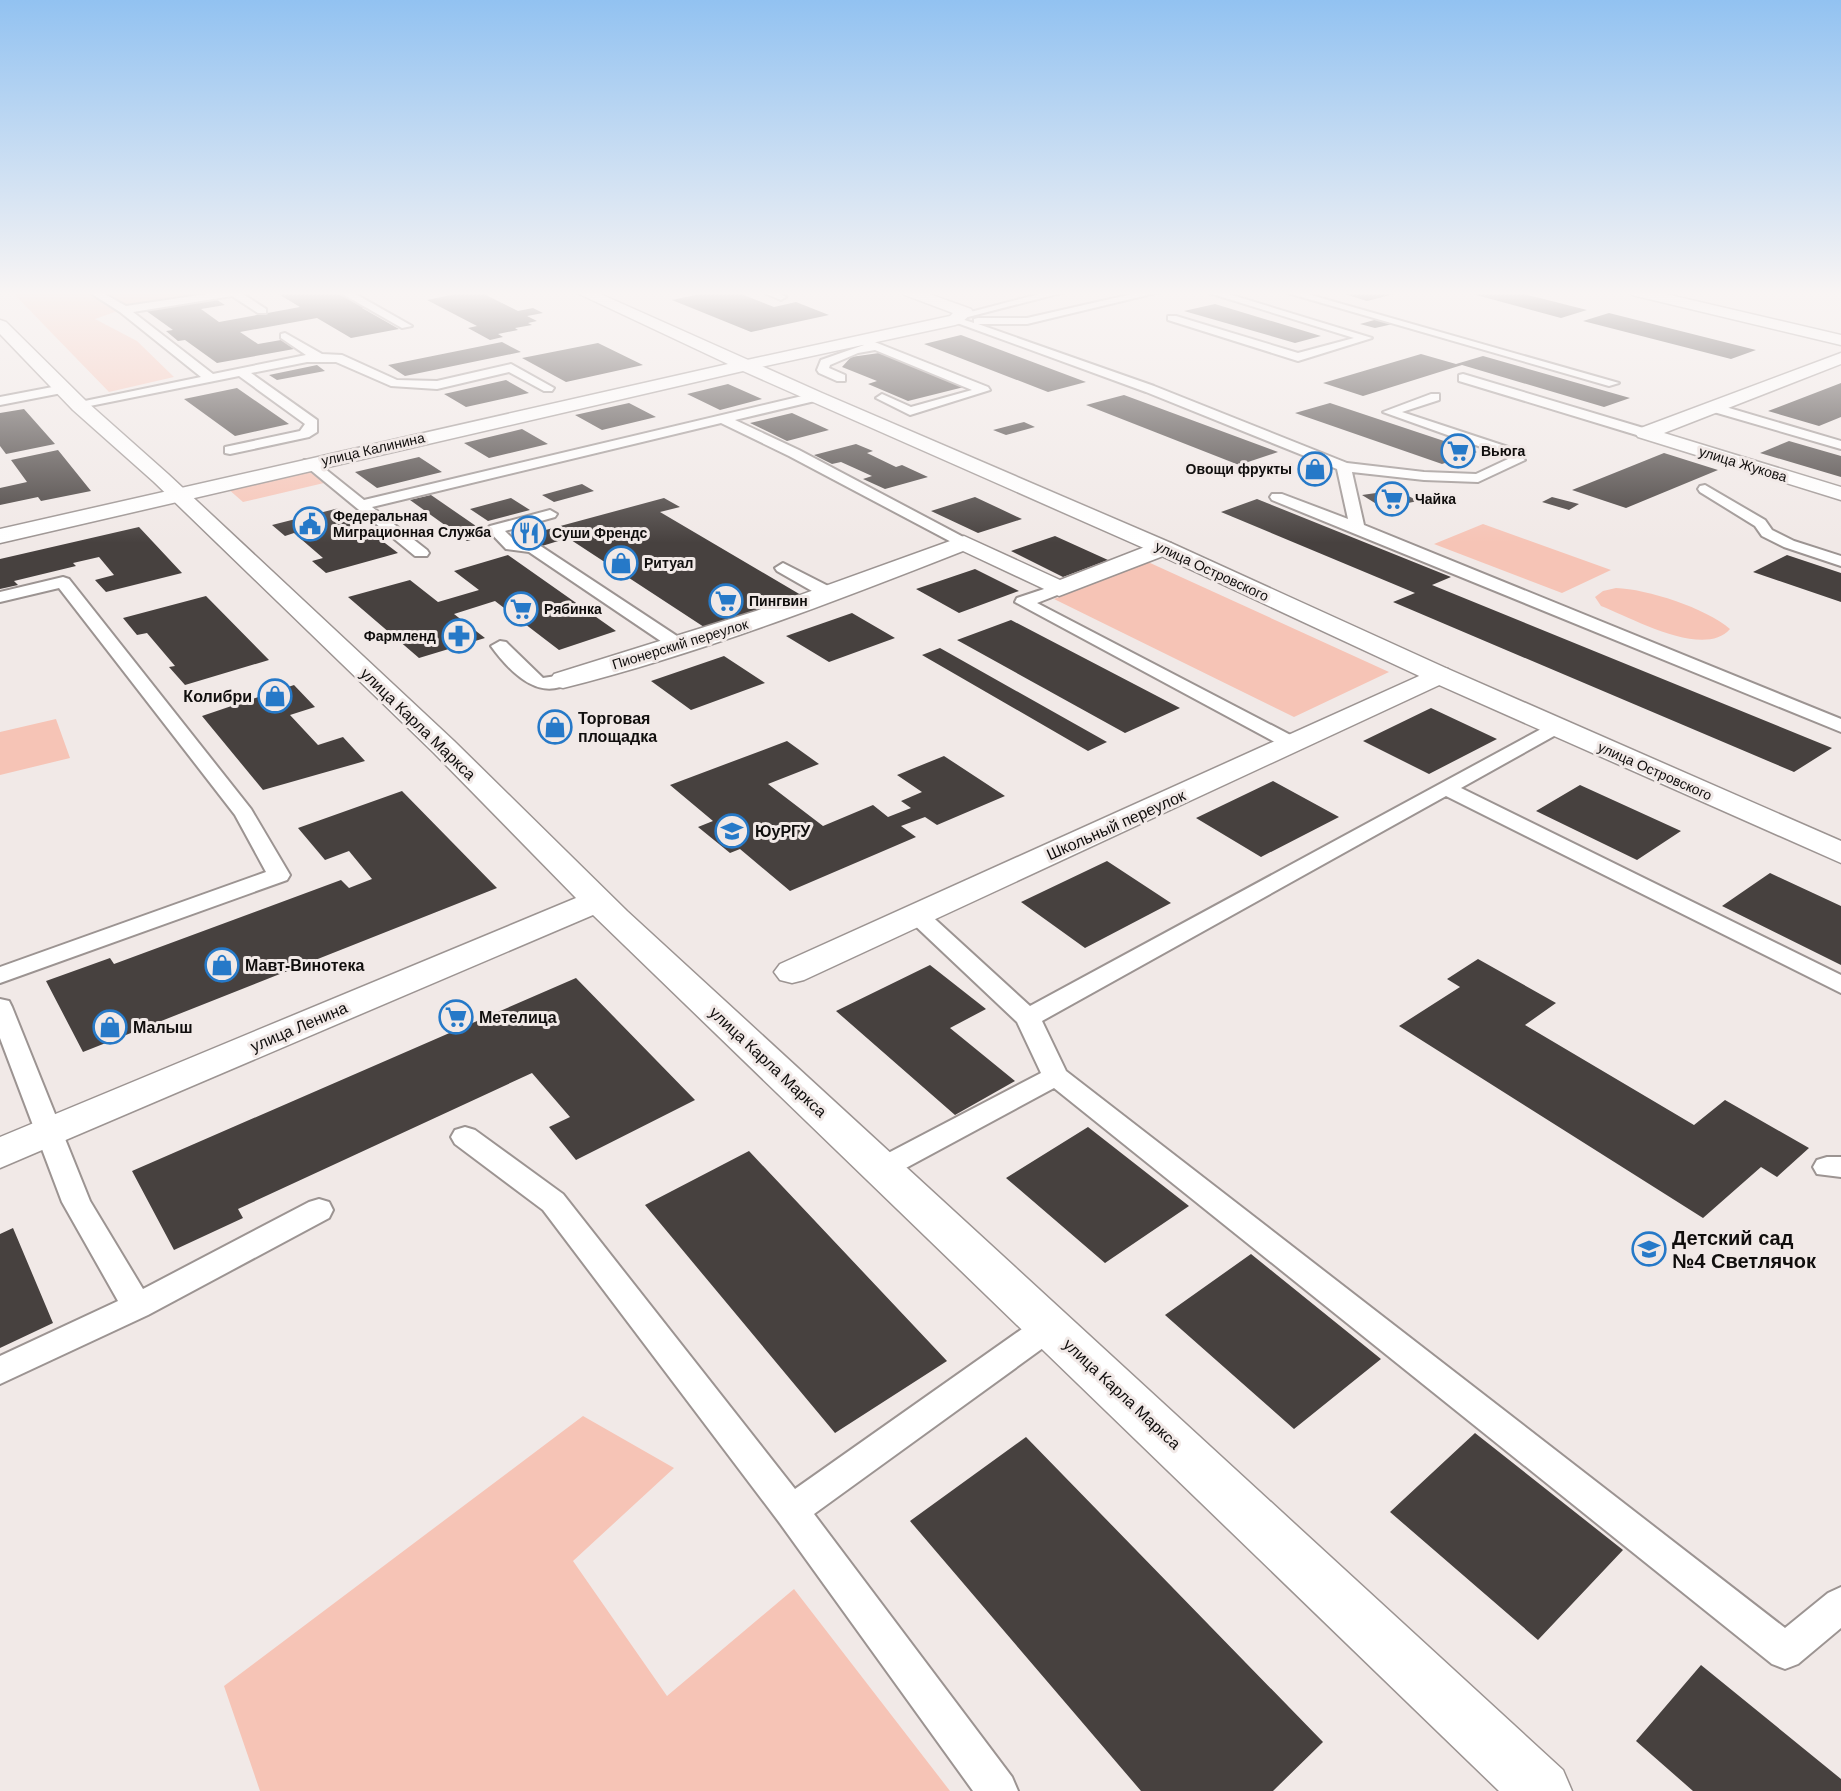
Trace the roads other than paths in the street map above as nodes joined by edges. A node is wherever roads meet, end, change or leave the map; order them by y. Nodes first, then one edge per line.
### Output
1 (49, 376) edge
2 (207, 376) edge
3 (220, 376) edge
4 (246, 376) edge
5 (378, 376) edge
6 (478, 376) edge
7 (525, 376) edge
8 (700, 376) edge
9 (769, 376) edge
10 (836, 376) edge
11 (949, 376) edge
12 (1114, 376) edge
13 (1586, 376) edge
14 (1799, 376) edge
15 (210, 378) junction
16 (841, 378) dead end
17 (1463, 378) dead end
18 (1613, 383) dead end
19 (548, 388) dead end
20 (815, 397) junction
21 (1435, 397) dead end
22 (71, 398) junction
23 (882, 398) dead end
24 (0, 401) edge
25 (1712, 407) junction
26 (724, 420) junction
27 (1645, 433) junction
28 (1841, 445) edge
29 (230, 450) dead end
30 (309, 463) junction
31 (1344, 467) junction
32 (1417, 476) junction
33 (1443, 486) dead end
34 (1705, 489) dead end
35 (177, 494) junction
36 (1841, 494) edge
37 (1277, 497) dead end
38 (361, 505) junction
39 (550, 514) dead end
40 (1359, 529) junction
41 (0, 536) edge
42 (964, 543) junction
43 (1163, 548) junction
44 (421, 553) dead end
45 (1841, 561) edge
46 (783, 568) dead end
47 (1059, 589) junction
48 (832, 595) junction
49 (0, 597) edge
50 (500, 646) dead end
51 (680, 646) junction
52 (1439, 675) junction
53 (548, 685) joint
54 (1841, 726) edge
55 (1556, 727) junction
56 (1293, 744) junction
57 (1445, 788) junction
58 (1841, 853) edge
59 (598, 901) junction
60 (917, 915) junction
61 (792, 972) dead end
62 (0, 975) edge
63 (1841, 985) edge
64 (0, 1007) edge
65 (1028, 1018) junction
66 (1056, 1076) junction
67 (51, 1132) junction
68 (465, 1137) dead end
69 (0, 1153) edge
70 (881, 1169) junction
71 (319, 1210) dead end
72 (136, 1306) junction
73 (1050, 1326) junction
74 (0, 1371) edge
75 (791, 1510) junction
76 (1839, 1610) edge
77 (998, 1791) edge
78 (1542, 1791) edge

1 - 22 street, улица Карла Маркса
2 - 15 lane
3 - 15 lane
4 - 29 lane
5 - 6 lane
7 - 19 lane
8 - 30 street, улица Калинина
9 - 20 street, улица Островского
10 - 16 lane
11 - 23 lane
12 - 31 lane
13 - 18 lane
14 - 25 street
15 - 22 lane
17 - 27 lane
20 - 26 lane
20 - 43 street, улица Островского
21 - 32 lane
22 - 24 lane
22 - 35 street, улица Карла Маркса
25 - 27 street
25 - 28 lane
26 - 38 lane
26 - 42 lane
27 - 36 street, улица Жукова
30 - 35 street, улица Калинина
30 - 38 lane
31 - 32 lane
31 - 40 lane
32 - 33 lane
34 - 45 lane
35 - 41 street, улица Калинина
35 - 59 street, улица Карла Маркса
37 - 40 lane
38 - 44 lane
39 - 51 lane
40 - 54 lane
42 - 47 street
42 - 48 street, Пионерский переулок
43 - 47 street
43 - 52 street, улица Островского
46 - 48 lane
47 - 56 lane
48 - 51 street, Пионерский переулок
49 - 62 lane
50 - 53 lane
51 - 53 street, Пионерский переулок
52 - 55 street, улица Островского
52 - 56 street, Школьный переулок
55 - 57 lane
55 - 58 street, улица Островского
56 - 60 street, Школьный переулок
57 - 63 lane
57 - 65 lane
59 - 67 street, улица Ленина
59 - 70 street, улица Карла Маркса
60 - 61 street, Школьный переулок
60 - 65 lane
64 - 67 lane
65 - 66 lane
66 - 70 lane
66 - 76 lane
67 - 69 street, улица Ленина
67 - 72 lane
68 - 75 lane
70 - 73 street, улица Карла Маркса
71 - 72 lane
72 - 74 lane
73 - 75 lane
73 - 78 street, улица Карла Маркса
75 - 77 lane

